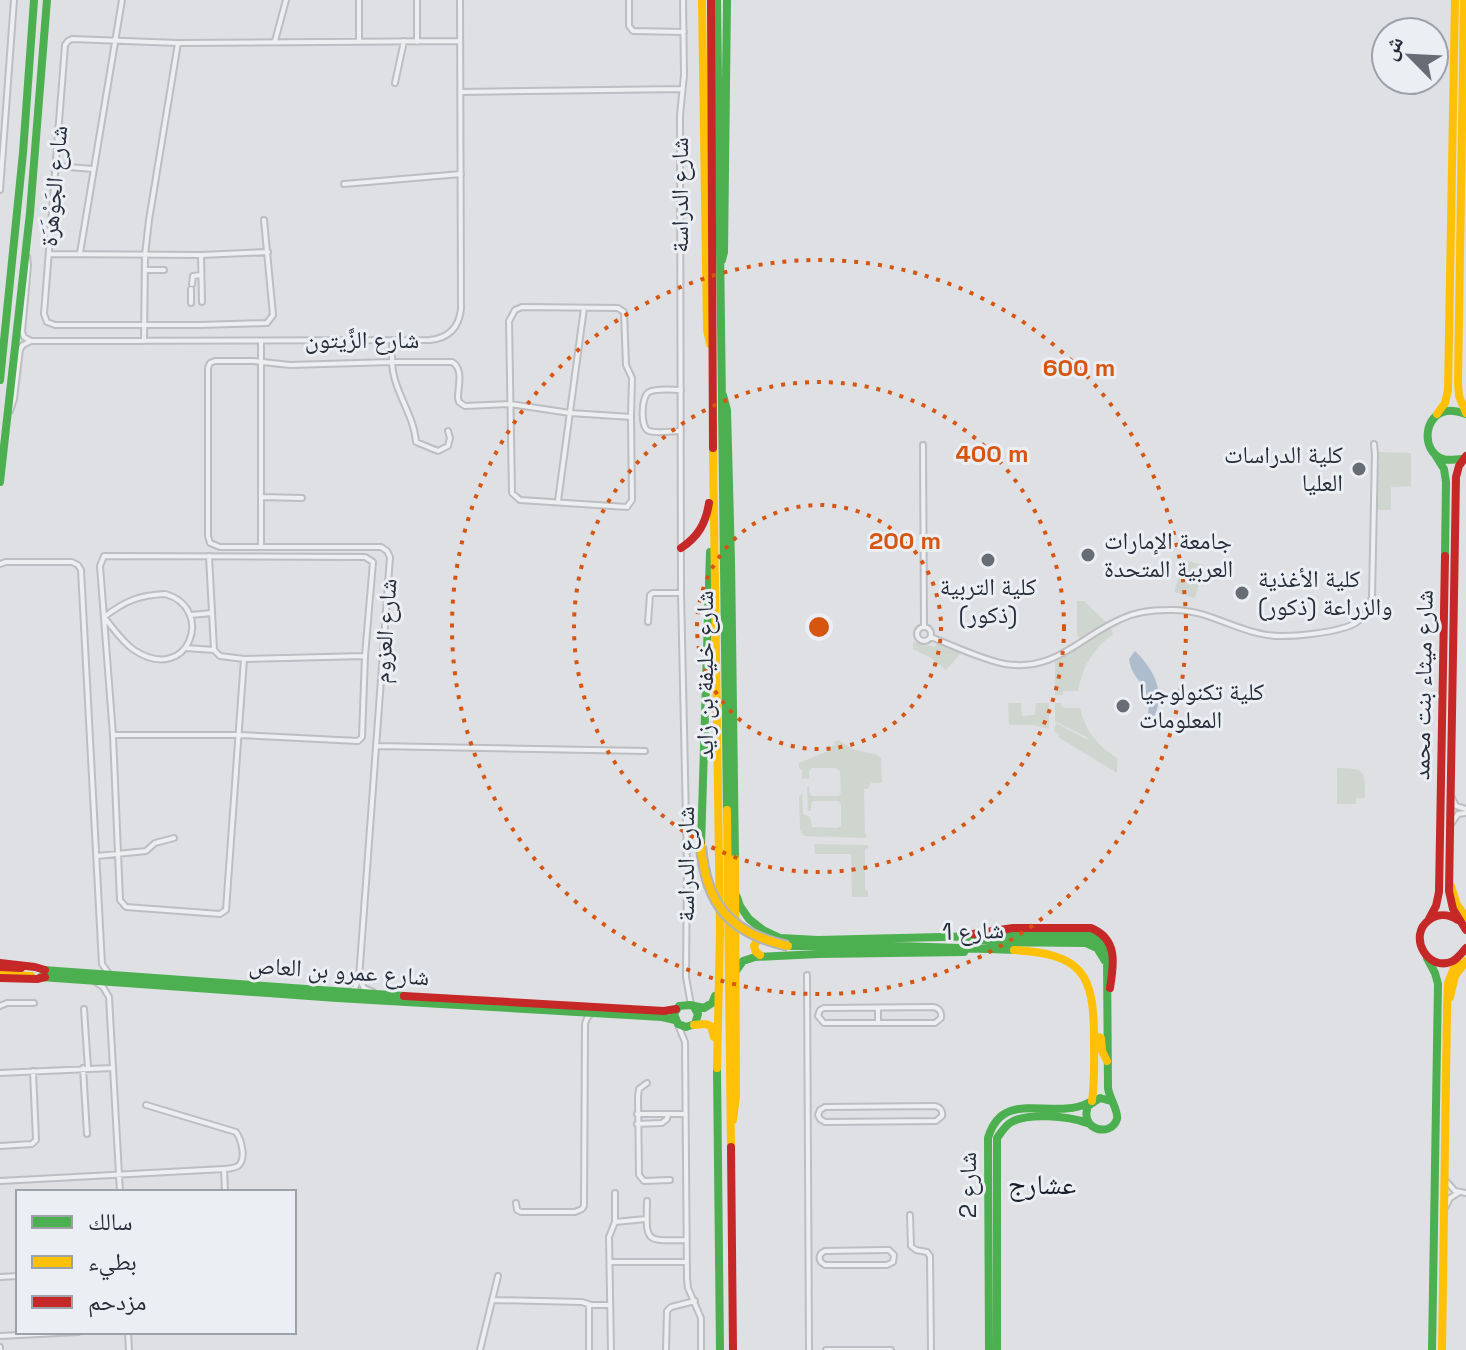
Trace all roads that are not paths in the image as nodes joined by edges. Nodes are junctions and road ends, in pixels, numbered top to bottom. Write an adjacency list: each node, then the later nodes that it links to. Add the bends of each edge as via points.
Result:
1 (14, 0): 28 (street)
2 (34, 0): 58 (main road)
3 (47, 0): 40 (main road)
4 (122, 0): 18 (street)
5 (286, 0): 19 (street)
6 (359, 0): 20 (street)
7 (417, 0): 23 (street)
8 (460, 0): 22 (street, شارع الزَّيتون)
9 (629, 0): 17 (street, via 631,30)
10 (683, 0): 17 (street, شارع الدراسة)
11 (702, 0): 55 (main road, via 707,330)
12 (711, 0): 55 (main road, شارع خليفة بن زايد)
13 (717, 0): 43 (main road, شارع خليفة بن زايد)
14 (727, 0): 43 (main road, via 724,252)
15 (1455, 0): 64 (main road, via 1448,390)
16 (1464, 0): 31 (main road)
17 (684, 32): 26 (street, شارع الدراسة)
18 (115, 40): 24 (street, شارع الجَوْهَرَة); 29 (street, شارع الجَوْهَرَة, via 66,42); 30 (street)
19 (275, 41): 20 (street, شارع الجَوْهَرَة); 24 (street, شارع الجَوْهَرَة)
20 (359, 41): 21 (street, شارع الجَوْهَرَة)
21 (404, 41): 23 (street, شارع الجَوْهَرَة); 25 (street)
22 (460, 41): 23 (street, شارع الجَوْهَرَة); 27 (street, شارع الزَّيتون)
23 (417, 42)
24 (178, 43): 41 (street)
25 (395, 83)
26 (682, 89): 27 (street); 59 (street, شارع الدراسة)
27 (461, 92): 32 (street, شارع الزَّيتون)
28 (3, 126): 34 (street)
29 (56, 166): 30 (street); 39 (street, شارع الجَوْهَرَة)
30 (93, 169): 38 (street)
31 (1464, 172): 35 (main road)
32 (461, 174): 33 (street); 54 (street, شارع الزَّيتون, via 458,322 437,339)
33 (344, 184)
34 (0, 190)
35 (1464, 193): 65 (main road, via 1458,390)
36 (264, 220): 37 (street)
37 (268, 252): 42 (street); 50 (street, شارع الجَوْهَرَة, via 273,315 269,322)
38 (80, 253): 39 (street); 41 (street)
39 (49, 254): 50 (street, شارع الجَوْهَرَة, via 44,317 49,324)
40 (25, 255): 51 (street, via 22,329); 63 (main road)
41 (145, 255): 42 (street); 44 (street)
42 (201, 255): 46 (street)
43 (719, 267): 60 (main road, شارع خليفة بن زايد)
44 (145, 270): 45 (street); 50 (street)
45 (164, 270)
46 (201, 275): 47 (street, via 193,276); 47 (street, via 202,299)
47 (191, 296): 48 (street)
48 (191, 303)
49 (584, 308): 61 (street, via 522,307 512,313); 62 (street); 66 (street, via 624,312)
50 (144, 325): 52 (street)
51 (31, 341): 52 (street, شارع الزَّيتون); 63 (street, via 20,349)
52 (144, 341): 53 (street, شارع الزَّيتون)
53 (261, 341): 54 (street, شارع الزَّيتون); 56 (street)
54 (392, 341): 57 (street)
55 (712, 348): 73 (main road, شارع خليفة بن زايد)
56 (260, 362): 57 (street); 75 (street); 79 (street, شارع العزوم, via 215,361 208,368 208,536 217,547)
57 (392, 362): 61 (street, via 454,363 461,404); 67 (street, via 392,376 416,442 438,451 448,446)
58 (0, 380)
59 (681, 390): 68 (street, شارع الدراسة); 68 (street, via 646,393 643,423 649,431)
60 (722, 395): 105 (main road, via 728,426); 165 (main road, شارع خليفة بن زايد)
61 (510, 404): 62 (street); 77 (street, via 512,493 520,500)
62 (570, 413): 66 (street); 77 (street)
63 (8, 414): 74 (main road)
64 (1437, 414): 65 (main road); 71 (main road, شارع ميثاء بنت محمد, via 1427,431)
65 (1466, 414)
66 (631, 417): 77 (street, via 630,505)
67 (448, 431)
68 (681, 431): 80 (street, شارع الدراسة)
69 (1374, 444): 90 (street, via 1372,597 1355,624 1281,636 1193,611 1144,612 1123,617 1058,657 1030,664 998,662)
70 (923, 445): 89 (street)
71 (1434, 453): 72 (main road, via 1449,461); 106 (main road, شارع ميثاء بنت محمد, via 1445,476 1445,551 1439,892)
72 (1466, 456): 99 (main road, شارع ميثاء بنت محمد, via 1456,477)
73 (714, 468): 78 (main road, شارع خليفة بن زايد); 80 (main road, via 707,516)
74 (0, 482)
75 (261, 497): 76 (street); 79 (street)
76 (302, 498)
77 (558, 501)
78 (714, 544): 111 (main road, bridge, via 709,562 701,846 702,868 716,903 739,928 788,946); 117 (main road, شارع خليفة بن زايد)
79 (261, 546): 97 (street, شارع العزوم, via 378,547 389,553)
80 (681, 548): 84 (street, شارع الدراسة)
81 (209, 556): 85 (street); 87 (street, via 104,556); 93 (street, via 365,557 373,562)
82 (0, 558): 83 (street)
83 (3, 563): 104 (street, via 72,562 81,570)
84 (681, 593): 88 (street, via 650,595); 126 (street, شارع الدراسة)
85 (212, 613): 86 (street); 92 (street)
86 (190, 615): 87 (street, via 176,597 165,594 134,598); 91 (street)
87 (104, 617): 91 (street, via 133,649 149,657 172,659); 95 (street)
88 (648, 622)
89 (924, 627): 90 (street); 90 (street, via 918,638 925,642)
90 (931, 637)
91 (186, 648): 92 (street)
92 (214, 650): 94 (street, via 220,656)
93 (365, 656): 94 (street); 96 (street, via 358,741)
94 (244, 659): 96 (street)
95 (113, 735): 96 (street); 103 (street)
96 (239, 735): 103 (street, via 226,910 220,914 126,907 120,900)
97 (376, 746): 98 (street); 124 (street, شارع العزوم)
98 (645, 751)
99 (1450, 796): 100 (street); 101 (main road, شارع ميثاء بنت محمد)
100 (1466, 811): 101 (street)
101 (1450, 826): 107 (main road, شارع ميثاء بنت محمد, via 1451,903)
102 (174, 838): 103 (street, via 146,851)
103 (118, 853): 104 (street)
104 (97, 856): 115 (street)
105 (735, 880): 110 (main road, via 746,915); 118 (main road)
106 (1429, 919): 107 (main road, via 1448,915); 114 (main road, شارع ميثاء بنت محمد, via 1418,941)
107 (1464, 924)
108 (964, 936): 109 (main road, شارع 1); 110 (main road, شارع 1); 127 (main road, via 1005,928 1099,930 1111,945); 131 (main road, via 1090,944 1104,960)
109 (983, 936): 127 (main road, شارع 1, via 1095,934 1109,951); 131 (main road, شارع 1, via 1093,939 1107,957)
110 (780, 938): 113 (main road, via 756,940 754,949)
111 (1017, 950): 113 (main road, شارع 1); 146 (main road, شارع 1, via 1053,954 1078,969 1093,1001)
112 (1464, 955): 114 (main road, via 1441,964); 170 (main road, via 1448,983)
113 (762, 957): 118 (main road, شارع 1, via 747,959)
114 (1427, 958): 209 (main road, via 1438,984)
115 (102, 964): 120 (street); 123 (street)
116 (0, 965): 119 (main road, via 29,966)
117 (719, 965): 134 (main road, via 713,1002 707,1008); 149 (main road, شارع خليفة بن زايد)
118 (735, 971): 165 (main road, via 736,1103)
119 (45, 973): 122 (main road, via 37,979); 123 (main road, شارع عمرو بن العاص)
120 (110, 975): 123 (main road, شارع عمرو بن العاص); 128 (main road, شارع عمرو بن العاص)
121 (807, 975): 141 (street)
122 (0, 976)
123 (94, 977): 125 (main road, شارع عمرو بن العاص); 130 (street)
124 (359, 978): 128 (street, via 353,990); 129 (street, via 364,988)
125 (118, 983): 130 (street); 138 (main road, شارع عمرو بن العاص)
126 (687, 991): 134 (street); 135 (street)
127 (1110, 991): 131 (main road, شارع 1)
128 (340, 992): 129 (main road, شارع عمرو بن العاص)
129 (377, 994): 135 (main road, شارع عمرو بن العاص, via 667,1011)
130 (109, 997): 151 (street)
131 (1108, 1002): 148 (main road, شارع 1)
132 (34, 1003): 133 (street)
133 (0, 1006)
134 (693, 1006): 135 (main road); 145 (main road, via 698,1016)
135 (678, 1007): 142 (main road)
136 (878, 1008): 140 (street, via 824,1008); 143 (street); 143 (street, via 936,1007 942,1015 935,1023)
137 (84, 1009): 150 (street)
138 (569, 1012): 139 (main road, شارع عمرو بن العاص); 144 (street)
139 (592, 1013): 142 (main road, شارع عمرو بن العاص); 144 (street)
140 (818, 1015): 141 (street); 143 (street, via 824,1023)
141 (808, 1016): 161 (street)
142 (676, 1022): 145 (main road); 147 (street)
143 (878, 1023)
144 (585, 1024): 179 (street, via 584,1206 575,1212 521,1212)
145 (692, 1026): 147 (street); 149 (main road, via 705,1023 713,1028)
146 (1094, 1040): 148 (main road, via 1101,1038); 156 (main road, شارع 1)
147 (685, 1042): 160 (street)
148 (1108, 1062): 155 (main road, شارع 1)
149 (717, 1064): 201 (main road, شارع خليفة بن زايد)
150 (85, 1068): 151 (street); 152 (street); 166 (street)
151 (112, 1068): 169 (street)
152 (33, 1071): 153 (street); 167 (street, via 36,1140)
153 (0, 1073)
154 (647, 1083): 158 (street, via 639,1089)
155 (1111, 1101): 156 (main road); 164 (main road, via 1117,1111 1113,1125 1100,1130)
156 (1091, 1102): 164 (main road, via 1085,1112); 207 (main road, شارع 2, via 1070,1109 1011,1110 999,1115 990,1128)
157 (146, 1105): 168 (street, via 237,1133 241,1162)
158 (637, 1114): 159 (street); 163 (street)
159 (668, 1114): 160 (street); 163 (street, via 662,1123)
160 (684, 1114): 184 (street)
161 (808, 1115): 162 (street); 185 (street)
162 (818, 1115): 162 (street, via 828,1122 936,1121 942,1114 937,1107 879,1106 825,1107)
163 (637, 1124): 171 (street, via 639,1177)
164 (1089, 1125): 208 (main road, شارع 2, via 1072,1118 1021,1119 997,1138)
165 (730, 1129): 202 (main road, شارع خليفة بن زايد)
166 (87, 1134)
167 (0, 1146)
168 (224, 1169): 169 (street); 174 (street)
169 (119, 1175): 172 (street); 173 (street)
170 (1445, 1178): 176 (street); 180 (main road)
171 (670, 1180)
172 (0, 1181)
173 (120, 1190)
174 (225, 1190)
175 (615, 1193): 183 (street)
176 (1458, 1193): 177 (street); 180 (street)
177 (1466, 1193)
178 (647, 1201): 182 (street)
179 (516, 1203)
180 (1444, 1211): 210 (main road)
181 (910, 1215): 206 (street, via 911,1246 930,1256)
182 (646, 1219): 183 (street); 184 (street, via 652,1240)
183 (615, 1222): 187 (street, via 609,1237)
184 (686, 1240): 188 (street)
185 (808, 1258): 186 (street); 203 (street)
186 (819, 1258): 186 (street, via 825,1265 885,1265 894,1257 885,1250 825,1251)
187 (610, 1262): 188 (street); 193 (street)
188 (686, 1262): 191 (street)
189 (498, 1276): 190 (street)
190 (492, 1300): 192 (street); 196 (street)
191 (695, 1301): 199 (street, via 667,1311); 200 (street)
192 (589, 1305): 193 (street); 197 (street)
193 (610, 1305): 198 (street)
194 (39, 1334): 195 (street)
195 (0, 1336)
196 (480, 1350)
197 (589, 1350)
198 (611, 1350)
199 (666, 1350)
200 (701, 1350)
201 (720, 1350)
202 (733, 1350)
203 (809, 1350)
204 (826, 1350): 205 (street)
205 (891, 1350)
206 (931, 1350)
207 (989, 1350)
208 (997, 1350)
209 (1432, 1350)
210 (1442, 1350)

